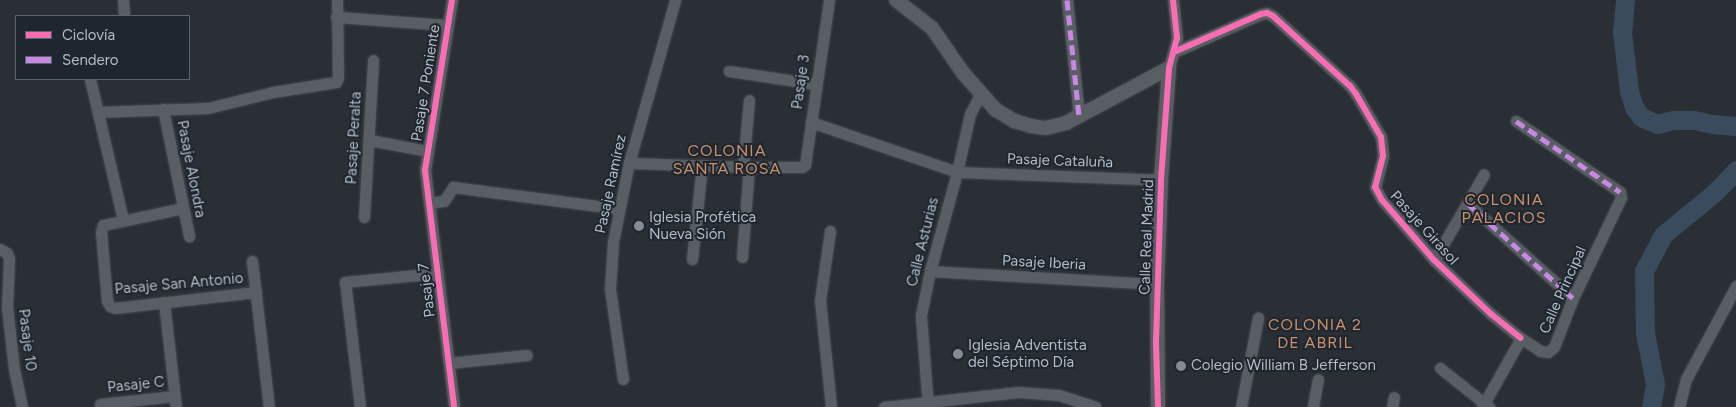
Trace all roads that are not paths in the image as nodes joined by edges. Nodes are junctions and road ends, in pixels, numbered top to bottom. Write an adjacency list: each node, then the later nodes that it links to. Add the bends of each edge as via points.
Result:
1 (123, 0): 9 (street)
2 (337, 0): 10 (street)
3 (452, 0): 11 (street, Pasaje 7 Poniente)
4 (675, 0): 27 (street, Pasaje Ramírez)
5 (829, 0): 17 (street, Pasaje 3)
6 (896, 0): 18 (street, via 932,28)
7 (1066, 0): 22 (street)
8 (1173, 0): 12 (street, via 1178,38)
9 (124, 15)
10 (336, 17): 11 (street); 20 (street, via 336,82 273,92 208,108)
11 (448, 25): 26 (street, Pasaje 7 Poniente)
12 (1174, 52): 14 (street); 45 (street, Pasaje Girasol, via 1261,14 1273,16 1356,94 1382,137 1383,156 1377,194)
13 (373, 60): 25 (street, Pasaje Peralta)
14 (1169, 68): 22 (street); 33 (street, Calle Real Madrid)
15 (729, 71): 17 (street)
16 (90, 80): 21 (street)
17 (815, 84): 24 (street, Pasaje 3)
18 (980, 94): 22 (street, via 996,110 1014,121 1031,126 1046,128); 31 (street, Calle Asturias, via 970,114)
19 (749, 100): 29 (street)
20 (163, 109): 21 (street); 36 (street, Pasaje Alondra)
21 (98, 112): 39 (street)
22 (1079, 116)
23 (1516, 121): 52 (street, Calle Principal, via 1620,192 1619,204)
24 (811, 122): 29 (street, Pasaje 3, via 806,160 802,167); 31 (street, Pasaje Cataluña)
25 (369, 140): 26 (street); 38 (street, Pasaje Peralta)
26 (427, 151): 30 (street, Pasaje 7 Poniente)
27 (629, 163): 28 (street); 37 (street, Pasaje Ramírez)
28 (702, 166): 29 (street); 44 (street)
29 (746, 167): 43 (street)
30 (425, 170): 34 (street, Pasaje 7)
31 (957, 172): 33 (street, Pasaje Cataluña); 47 (street, Calle Asturias)
32 (1484, 174): 35 (street)
33 (1161, 180): 49 (street, Calle Real Madrid)
34 (429, 203): 37 (street, via 444,201 453,188); 48 (street, Pasaje 7)
35 (1467, 204): 45 (street); 52 (street)
36 (183, 208): 39 (street); 41 (street, Pasaje Alondra)
37 (619, 209): 59 (street, Pasaje Ramírez, via 610,290)
38 (364, 217)
39 (123, 220): 53 (street, Pasaje San Antonio, via 103,224 101,232 107,301 116,308)
40 (830, 231): 70 (street, via 820,300)
41 (189, 236)
42 (1, 249): 66 (street, Pasaje 10, via 9,259 7,307)
43 (742, 257)
44 (692, 259)
45 (1434, 260): 55 (street, Pasaje Girasol)
46 (252, 261): 51 (street)
47 (930, 271): 49 (street, Pasaje Iberia); 64 (street, Calle Asturias, via 921,315)
48 (438, 273): 57 (street, Pasaje 7); 68 (street, via 345,282)
49 (1157, 284): 74 (street, Calle Real Madrid)
50 (1736, 286): 77 (street, via 1686,379)
51 (256, 292): 53 (street, Pasaje San Antonio); 67 (street)
52 (1573, 298): 55 (street, Calle Principal, via 1554,347 1548,352 1540,351)
53 (164, 302): 62 (street)
54 (1258, 318): 75 (street)
55 (1521, 338): 65 (street, Calle Principal)
56 (526, 355): 57 (street)
57 (449, 363): 69 (street, Pasaje 7)
58 (1440, 368): 65 (street)
59 (623, 379)
60 (1318, 379): 76 (street)
61 (1059, 395): 64 (street, via 1018,392); 72 (street); 73 (street)
62 (175, 402): 63 (street, Pasaje C)
63 (100, 404)
64 (928, 404): 71 (street)
65 (1485, 406)
66 (22, 407)
67 (270, 407)
68 (360, 407)
69 (454, 407)
70 (831, 407)
71 (884, 407)
72 (1059, 407)
73 (1095, 407)
74 (1158, 407)
75 (1242, 407)
76 (1313, 407)
77 (1679, 407)

